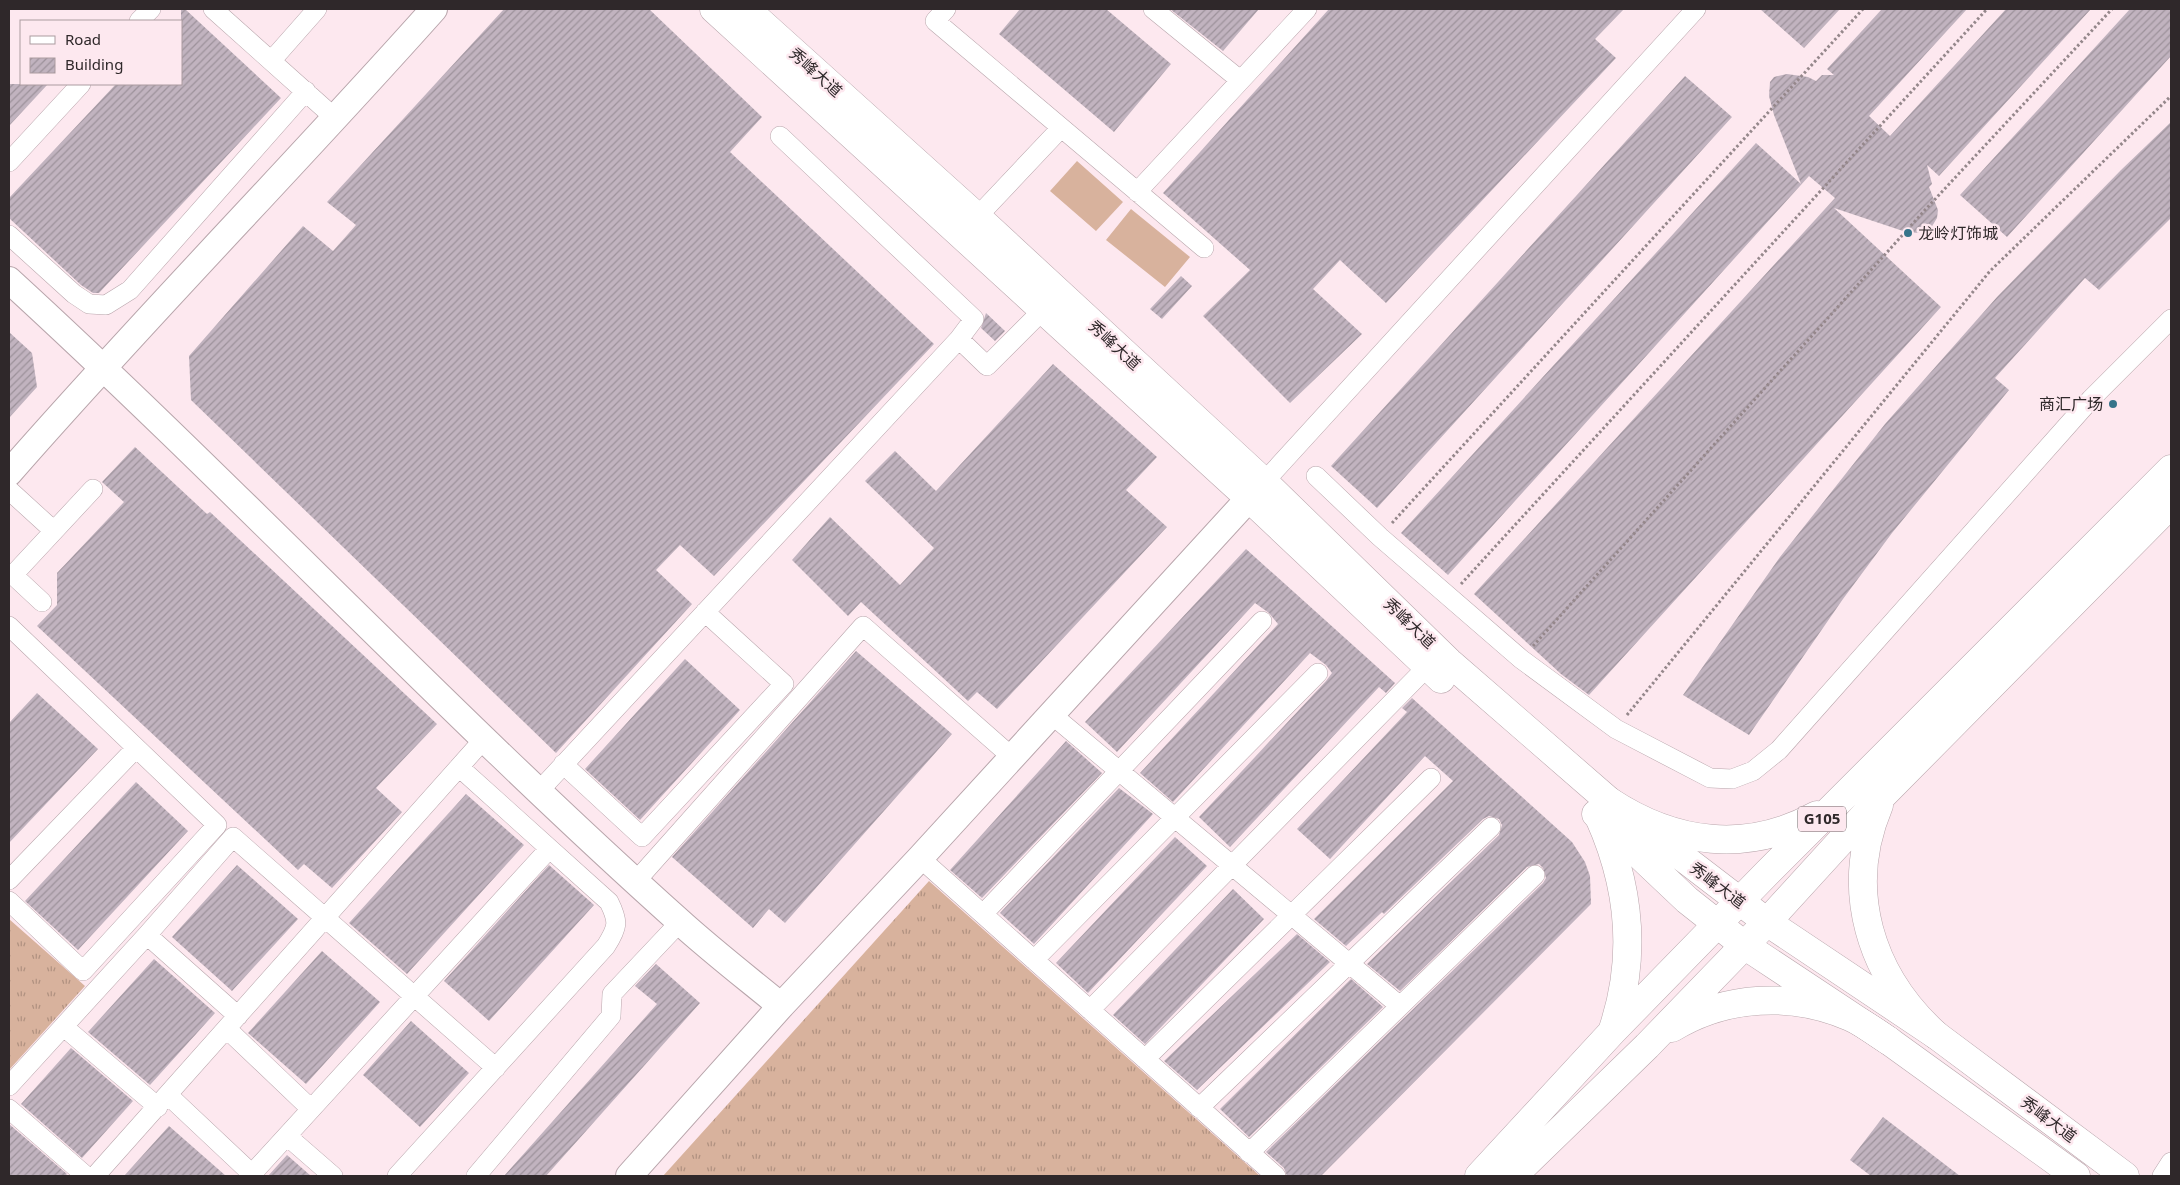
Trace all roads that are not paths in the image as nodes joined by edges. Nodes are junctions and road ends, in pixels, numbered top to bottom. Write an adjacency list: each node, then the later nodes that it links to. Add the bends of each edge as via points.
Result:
1 (151, 9): 11 (street)
2 (213, 9): 12 (street)
3 (317, 9): 12 (street)
4 (434, 9): 16 (street)
5 (714, 9): 25 (main road, 秀峰大道)
6 (746, 9): 21 (main road, 秀峰大道)
7 (946, 9): 17 (street, via 935,21)
8 (1153, 9): 13 (street)
9 (1696, 9): 34 (street)
10 (1304, 10): 13 (street)
11 (141, 20)
12 (272, 60): 15 (street)
13 (1240, 80): 20 (street)
14 (81, 85): 19 (street)
15 (306, 91): 16 (street); 22 (street, via 130,290 106,305 89,304 74,294)
16 (336, 119): 28 (street)
17 (1061, 128): 20 (street); 21 (street)
18 (780, 136): 27 (street, via 974,319)
19 (9, 162)
20 (1137, 192): 23 (street)
21 (977, 217): 34 (main road, 秀峰大道)
22 (9, 235)
23 (1204, 248)
24 (9, 280): 28 (street)
25 (1043, 310): 27 (street, via 987,366); 34 (main road, 秀峰大道)
26 (2171, 319): 31 (street, via 2091,399 1779,750 1752,771 1732,778 1710,778 1616,729 1521,660 1380,537)
27 (959, 339): 38 (street)
28 (102, 366): 30 (street); 44 (street)
29 (2171, 469): 51 (main road, G105)
30 (9, 473)
31 (1316, 476)
32 (92, 489): 36 (street)
33 (9, 490): 36 (street)
34 (1256, 490): 41 (main road, 秀峰大道); 43 (street); 53 (main road, 秀峰大道, via 1449,662)
35 (2171, 504): 51 (main road, G105)
36 (54, 531): 37 (street, via 13,575)
37 (42, 602)
38 (705, 612): 47 (street); 47 (street, via 784,684 642,837)
39 (1262, 621): 49 (street)
40 (9, 626): 45 (street)
41 (1427, 667): 53 (main road, 秀峰大道); 58 (street)
42 (1318, 673): 54 (street)
43 (1051, 714): 46 (street); 49 (street)
44 (484, 739): 48 (street); 52 (street)
45 (136, 748): 60 (street); 62 (street, via 216,824 83,971)
46 (1012, 757): 57 (street); 61 (street, via 863,626)
47 (564, 764): 52 (street)
48 (460, 767): 56 (street); 66 (street)
49 (1119, 771): 54 (street); 64 (street)
50 (1430, 778): 65 (street)
51 (1872, 788): 53 (main road, via 1844,797 1804,822 1782,831 1736,839 1691,837); 63 (main road, G105); 68 (main road, G105); 81 (main road, via 1872,822 1864,858 1867,923 1892,984)
52 (539, 791): 61 (street)
53 (1604, 809): 63 (main road, 秀峰大道); 69 (main road, 秀峰大道, via 1687,900); 80 (main road, via 1628,917 1628,964)
54 (1175, 818): 58 (street); 72 (street)
55 (1491, 827): 73 (street)
56 (549, 849): 74 (street); 85 (street, via 608,902 616,916 616,930 606,946)
57 (920, 858): 64 (street); 75 (street)
58 (1232, 866): 65 (street); 77 (street)
59 (1535, 874): 76 (street)
60 (9, 880)
61 (636, 881): 67 (street)
62 (9, 901)
63 (1739, 901): 68 (main road, 秀峰大道); 69 (main road, G105)
64 (983, 914): 72 (street)
65 (1292, 915): 73 (street); 84 (street)
66 (326, 918): 70 (street, via 233,837); 74 (street); 78 (street)
67 (680, 922): 75 (street); 99 (street, via 612,994 611,1016)
68 (1767, 922): 71 (main road, G105); 81 (main road, 秀峰大道)
69 (1718, 924): 71 (main road, 秀峰大道); 80 (main road, G105)
70 (147, 936): 78 (street); 79 (street)
71 (1744, 945): 82 (main road, 秀峰大道); 83 (main road, G105)
72 (1034, 960): 77 (street)
73 (1350, 964): 76 (street); 88 (street)
74 (414, 996): 85 (street); 90 (street)
75 (781, 1006): 100 (street)
76 (1400, 1006): 92 (street)
77 (1090, 1010): 84 (street)
78 (233, 1022): 87 (street); 90 (street)
79 (64, 1027): 86 (street); 87 (street)
80 (1612, 1032): 102 (main road, G105)
81 (1936, 1034): 105 (main road, 秀峰大道)
82 (1890, 1041): 83 (main road, via 1852,1018 1831,1010 1810,1004 1766,1000 1702,1013 1682,1022); 104 (main road, 秀峰大道)
83 (1647, 1046): 103 (main road, G105)
84 (1145, 1059): 88 (street)
85 (496, 1068): 98 (street)
86 (9, 1086)
87 (163, 1101): 94 (street); 96 (street)
88 (1199, 1108): 92 (street)
89 (9, 1109): 95 (street)
90 (311, 1109): 91 (street)
91 (286, 1136): 94 (street); 97 (street)
92 (1249, 1153): 101 (street)
93 (2171, 1162): 106 (street)
94 (251, 1175)
95 (86, 1176)
96 (96, 1176)
97 (333, 1176)
98 (397, 1176)
99 (476, 1176)
100 (629, 1176)
101 (1276, 1176)
102 (1479, 1176)
103 (1513, 1176)
104 (2076, 1176)
105 (2125, 1176)
106 (2162, 1176)

